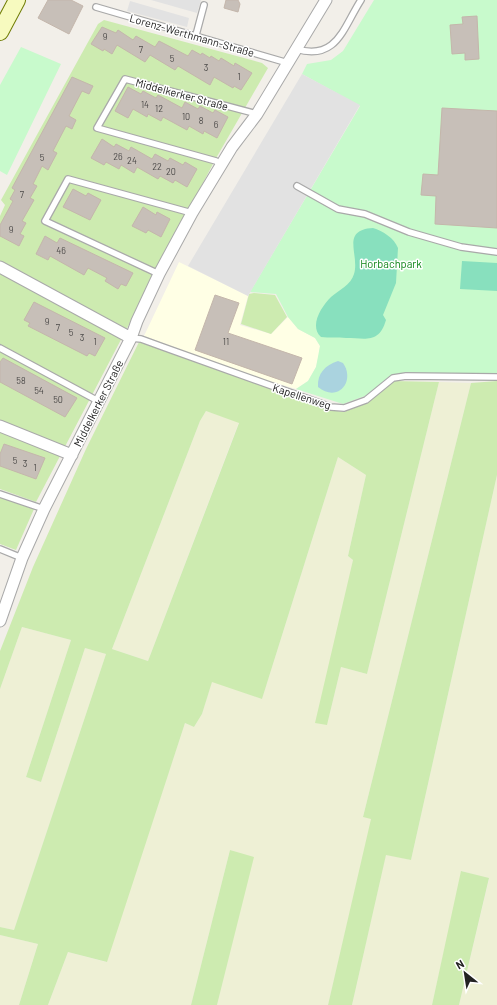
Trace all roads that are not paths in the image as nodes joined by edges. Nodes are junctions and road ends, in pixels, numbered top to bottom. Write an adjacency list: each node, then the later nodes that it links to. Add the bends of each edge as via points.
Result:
1 (17, 0): 6 (main road)
2 (326, 0): 8 (street, Middelkerker Straße)
3 (361, 0): 8 (lane, via 335,43 328,49 315,52)
4 (204, 6): 7 (lane)
5 (96, 7): 7 (lane, Lorenz-Werthmann-Straße)
6 (0, 32)
7 (196, 35): 9 (lane, Lorenz-Werthmann-Straße)
8 (296, 49): 9 (street, Middelkerker Straße)
9 (288, 63): 10 (street, Middelkerker Straße)
10 (257, 114): 11 (street, Middelkerker Straße); 11 (lane, Middelkerker Straße, via 125,79 97,128)
11 (221, 164): 13 (street, Middelkerker Straße)
12 (297, 186): 14 (lane, via 338,209 365,214 409,232 461,247)
13 (192, 213): 16 (street, Middelkerker Straße); 16 (lane, via 68,179 45,221)
14 (497, 252)
15 (0, 267): 17 (street)
16 (159, 274): 17 (street, Middelkerker Straße)
17 (131, 338): 19 (lane, Kapellenweg, via 155,344 331,407 344,408 366,400 393,378); 20 (street, Middelkerker Straße)
18 (0, 348): 20 (lane)
19 (497, 378)
20 (100, 402): 22 (street, Middelkerker Straße)
21 (0, 426): 22 (street)
22 (72, 455): 24 (street, Middelkerker Straße)
23 (0, 494): 24 (lane)
24 (44, 509): 26 (street, Middelkerker Straße)
25 (0, 549): 26 (lane)
26 (22, 558): 27 (street, Middelkerker Straße)
27 (0, 621)

